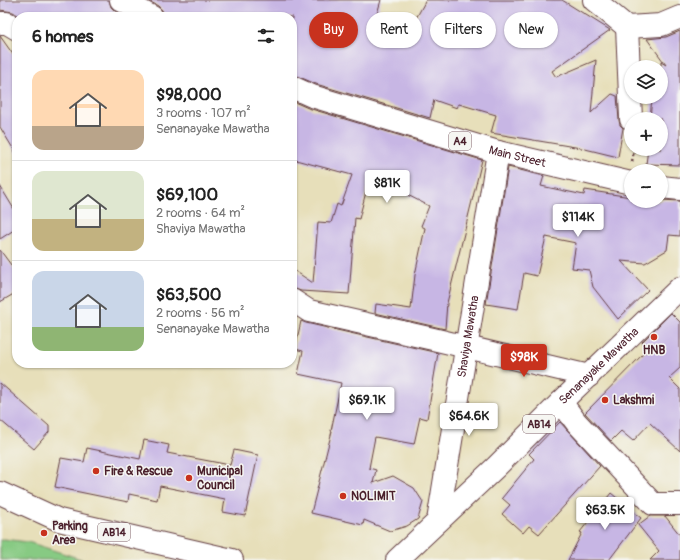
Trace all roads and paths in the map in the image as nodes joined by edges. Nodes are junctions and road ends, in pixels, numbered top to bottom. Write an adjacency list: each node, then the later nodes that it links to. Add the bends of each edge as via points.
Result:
1 (121, 0): 3 (main road)
2 (594, 0): 7 (main road)
3 (143, 12)
4 (680, 17): 7 (main road, via 661,25)
5 (0, 23): 6 (main road)
6 (12, 27)
7 (627, 27): 9 (main road)
8 (297, 89): 10 (main road, Main Street / A4)
9 (631, 112)
10 (498, 152): 11 (main road, Main Street / A4); 16 (main road, Shaviya Mawatha)
11 (624, 181)
12 (668, 188): 13 (main road)
13 (680, 189)
14 (680, 288): 17 (main road, Senanayake Mawatha / AB14)
15 (297, 303): 16 (main road, via 309,311)
16 (466, 347): 17 (main road); 21 (main road, Shaviya Mawatha)
17 (589, 376): 18 (main road, Senanayake Mawatha / AB14)
18 (561, 402): 20 (main road, via 576,422 653,504); 21 (main road, Senanayake Mawatha / AB14)
19 (0, 493): 22 (main road, AB14, via 59,520)
20 (680, 504)
21 (438, 521): 23 (main road, Senanayake Mawatha / AB14)
22 (232, 560)
23 (397, 560)

